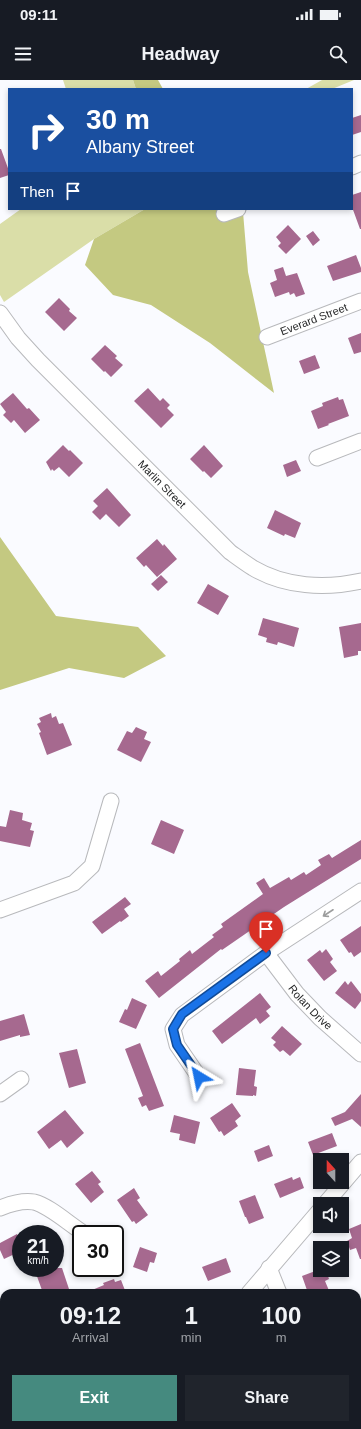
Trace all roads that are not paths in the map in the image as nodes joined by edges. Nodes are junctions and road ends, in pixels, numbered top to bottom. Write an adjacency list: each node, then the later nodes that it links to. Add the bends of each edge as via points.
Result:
1 (235, 210): 2 (street)
2 (224, 214)
3 (361, 301): 5 (street, Everard Street)
4 (0, 313): 8 (street, Marlin Street, via 38,360 230,552 254,568 285,580 325,586)
5 (267, 337)
6 (361, 441): 7 (street)
7 (316, 458)
8 (361, 581)
9 (111, 801): 11 (street, via 92,866 74,883)
10 (361, 891): 12 (street, one-way to 12)
11 (0, 910)
12 (266, 953): 13 (street, Rolan Drive, via 297,994); 14 (street, via 182,1014 173,1029 177,1045)
13 (361, 1054)
14 (199, 1077)
15 (21, 1079): 16 (street)
16 (0, 1094)
17 (361, 1162): 18 (street)
18 (331, 1197)
19 (0, 1208): 21 (street, via 15,1203 33,1202 51,1210)
20 (313, 1218): 22 (street)
21 (72, 1226)
22 (269, 1268): 23 (street); 24 (street)
23 (252, 1289)
24 (277, 1289)

